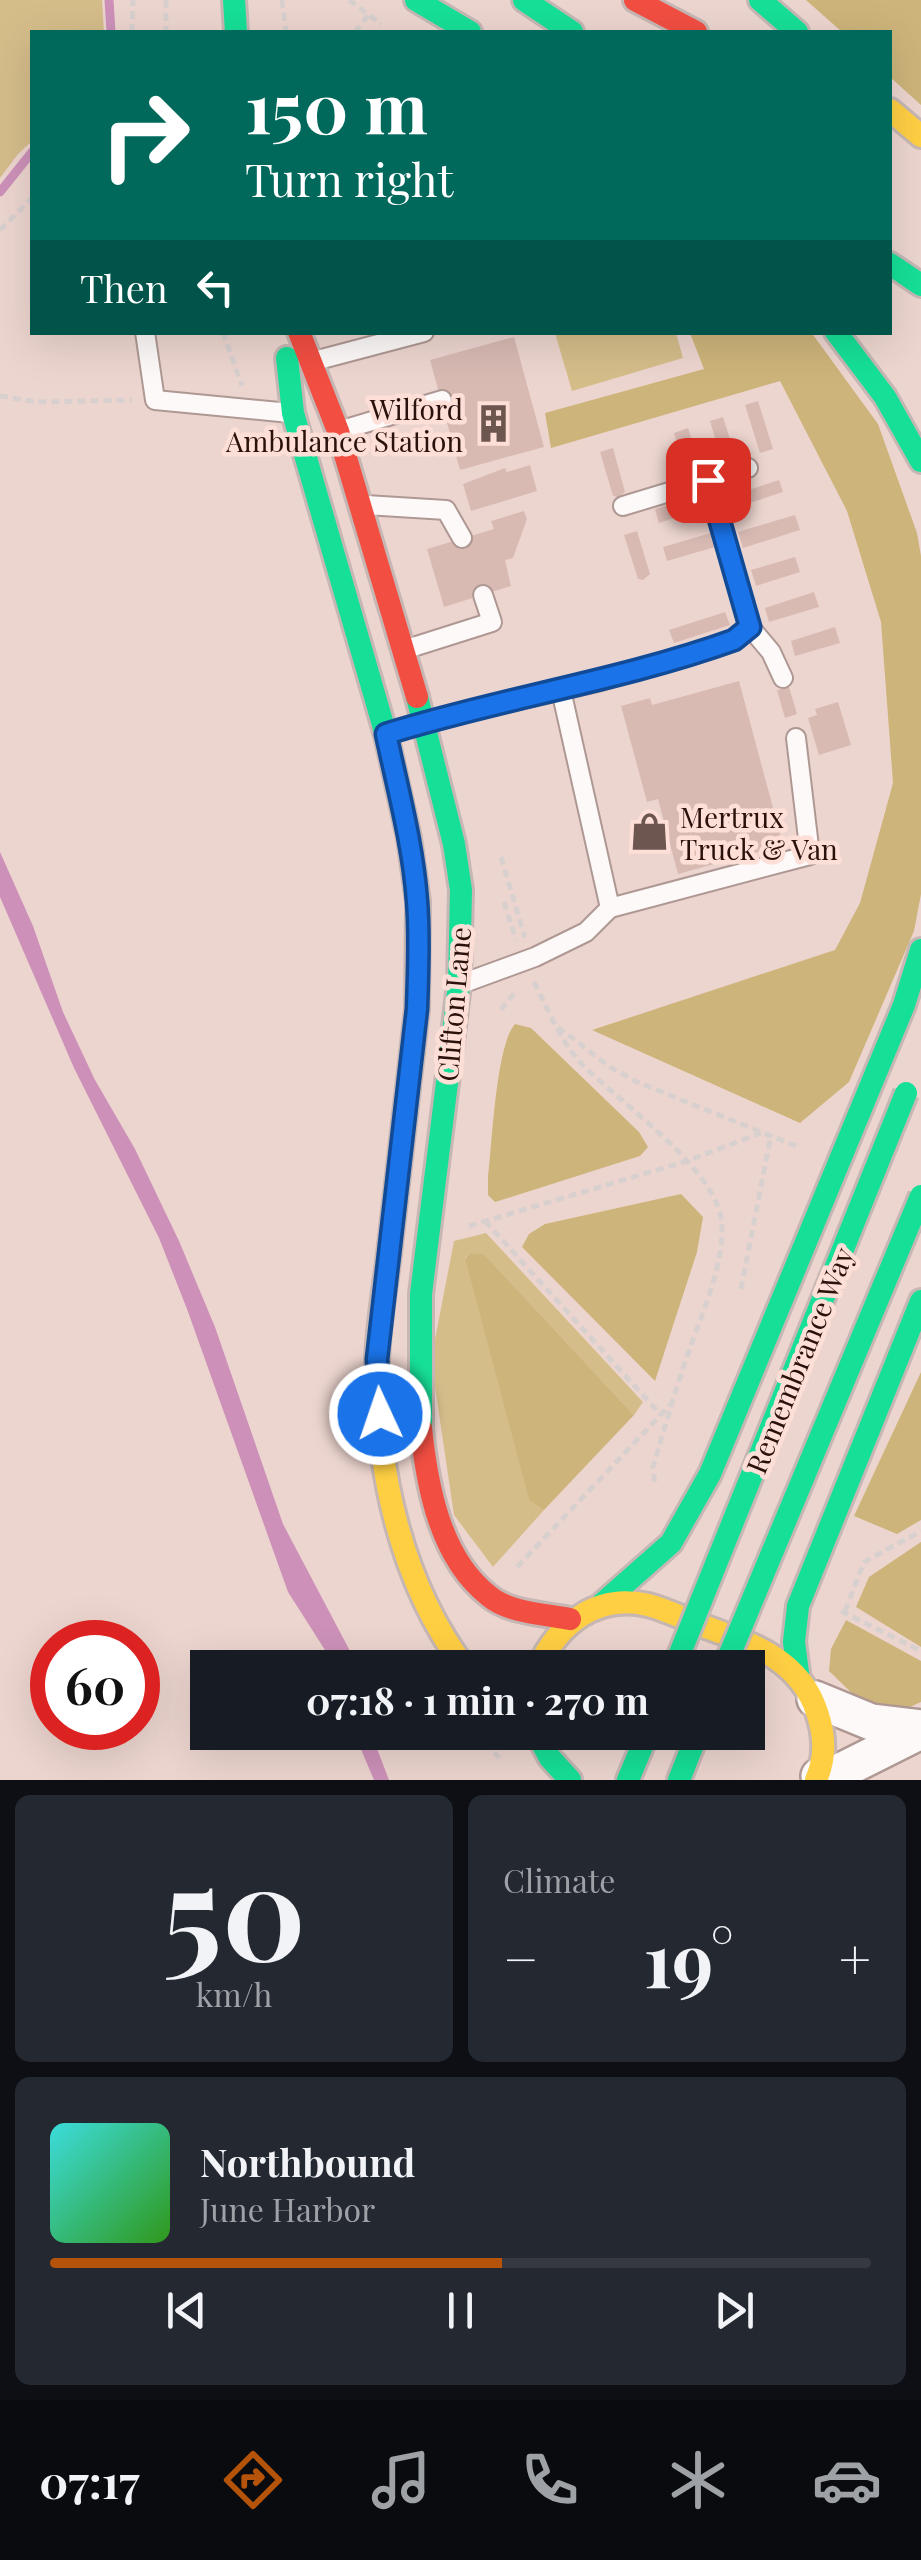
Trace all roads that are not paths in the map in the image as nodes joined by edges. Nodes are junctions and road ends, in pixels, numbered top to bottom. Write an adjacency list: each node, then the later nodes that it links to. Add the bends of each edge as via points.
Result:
1 (234, 0): 6 (main road)
2 (416, 0): 7 (main road)
3 (524, 0): 8 (main road)
4 (760, 0): 11 (main road)
5 (642, 4): 9 (main road); 10 (main road)
6 (236, 30)
7 (467, 30)
8 (569, 30)
9 (675, 30)
10 (692, 30)
11 (795, 30)
12 (892, 112): 13 (main road)
13 (921, 136)
14 (892, 266): 15 (main road)
15 (921, 285)
16 (144, 335): 24 (lane, via 154,400)
17 (285, 335): 24 (main road, Clifton Lane)
18 (300, 335): 21 (main road, Clifton Lane)
19 (413, 335): 21 (lane)
20 (838, 335): 26 (main road)
21 (311, 362): 23 (main road, Clifton Lane)
22 (442, 400): 25 (lane)
23 (329, 404): 24 (lane); 25 (main road, Clifton Lane)
24 (293, 413): 37 (main road, Clifton Lane)
25 (338, 431): 29 (main road, Clifton Lane)
26 (921, 462)
27 (748, 468): 28 (lane)
28 (708, 480): 30 (lane); 33 (lane)
29 (361, 505): 31 (lane, via 446,510); 34 (main road, Clifton Lane)
30 (623, 506)
31 (462, 538)
32 (482, 596): 34 (lane, via 492,622)
33 (750, 627): 35 (lane); 36 (lane, via 696,654)
34 (404, 650): 37 (main road, Clifton Lane)
35 (783, 678)
36 (561, 690): 37 (lane); 39 (lane)
37 (405, 728): 41 (main road, Clifton Lane, via 409,838); 41 (main road, Clifton Lane, via 454,844 460,890)
38 (796, 738): 39 (lane, via 810,855)
39 (610, 908): 41 (lane, via 586,932)
40 (921, 950): 45 (main road, via 710,1474 671,1543)
41 (438, 992): 46 (main road, Clifton Lane, via 421,1294 419,1410 426,1476 443,1532 490,1598); 47 (main road, Clifton Lane, via 377,1359 381,1442 402,1544 416,1588)
42 (916, 1065): 49 (main road, Remembrance Way, bridge)
43 (921, 1196): 50 (main road, Remembrance Way, bridge)
44 (921, 1301): 51 (main road, via 798,1606 794,1642)
45 (603, 1604): 46 (main road); 51 (main road, via 643,1604 764,1648)
46 (570, 1619): 48 (main road)
47 (452, 1650)
48 (545, 1650)
49 (681, 1650)
50 (732, 1650)
51 (806, 1686): 52 (street, via 870,1722); 56 (main road, via 826,1747)
52 (921, 1730): 56 (street)
53 (545, 1750): 57 (main road)
54 (640, 1750): 58 (main road)
55 (690, 1750): 59 (main road)
56 (818, 1778)
57 (570, 1780)
58 (628, 1780)
59 (678, 1780)

